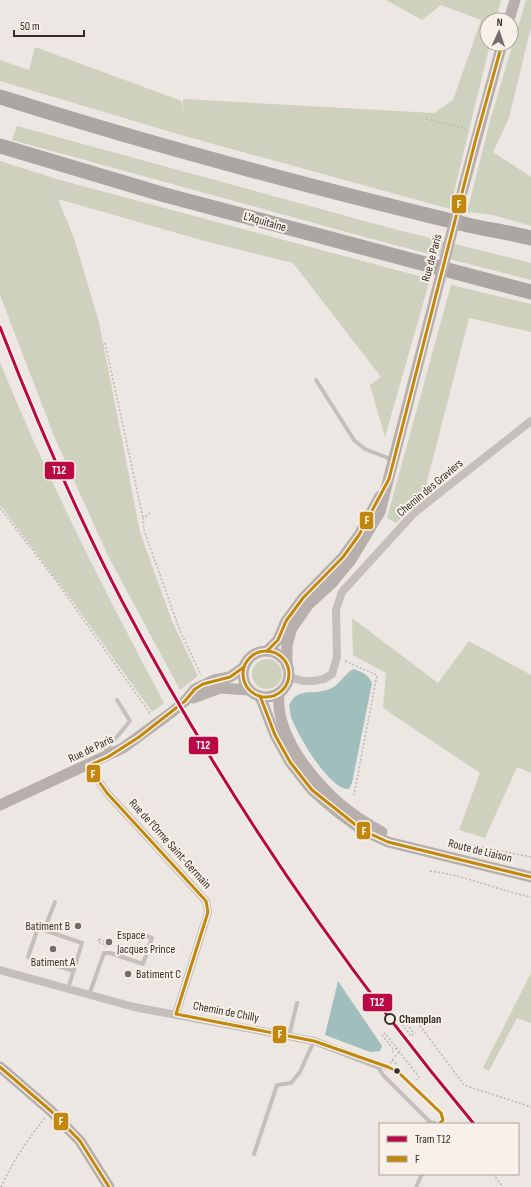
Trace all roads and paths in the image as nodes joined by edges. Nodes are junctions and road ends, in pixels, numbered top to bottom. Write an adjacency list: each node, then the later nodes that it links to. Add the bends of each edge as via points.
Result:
1 (515, 0): 2 (street)
2 (511, 12)
3 (500, 52): 6 (street, Rue de Paris)
4 (0, 97): 8 (highway, via 234,165)
5 (426, 119): 6 (path, via 464,128)
6 (475, 142): 15 (street, Rue de Paris, bridge)
7 (0, 146): 11 (highway, L'Aquitaine, via 165,195)
8 (473, 226): 9 (highway); 10 (highway, via 498,238)
9 (531, 238)
10 (531, 246)
11 (531, 292)
12 (105, 343): 19 (path)
13 (316, 380): 15 (lane, via 354,440 365,449)
14 (531, 421): 21 (street, Chemin des Graviers, via 414,513 342,592 336,610)
15 (394, 461): 16 (street, Rue de Paris)
16 (389, 479): 20 (street, Rue de Paris, via 359,535 343,557 303,598 286,621 278,640); 23 (street, Rue de Paris, via 380,512 365,540 332,583 308,605 292,628 287,646)
17 (0, 508): 30 (path, via 54,578 151,715)
18 (150, 513): 19 (path)
19 (143, 518): 24 (path, via 154,562 180,631)
20 (267, 651): 22 (street, via 254,655); 23 (street, via 280,656)
21 (337, 657): 23 (street, Chemin des Graviers, via 332,674 324,679 303,681); 33 (path, via 377,675)
22 (244, 667): 25 (street, via 243,675); 29 (street, Rue de Paris, via 230,677 203,684)
23 (288, 672): 26 (street, via 286,686)
24 (201, 677)
25 (249, 690): 27 (street); 29 (street, Rue de Paris, via 220,688)
26 (279, 693): 27 (street, via 270,697); 36 (street, Route de Liaison, via 279,710 286,732 299,757 318,782 339,803 365,822)
27 (260, 696): 36 (street, Route de Liaison, via 290,762 312,790 362,830 388,842)
28 (117, 700): 31 (lane, via 130,721 106,750)
29 (185, 701): 31 (street, Rue de Paris, via 139,737)
30 (146, 719)
31 (108, 757): 32 (street, Rue de Paris)
32 (88, 766): 34 (street, Rue de Paris); 51 (street, Rue de l'Orme Saint-Germain, via 107,793 206,901 206,920)
33 (354, 795)
34 (0, 805)
35 (466, 844): 37 (path)
36 (422, 851): 39 (street, Route de Liaison)
37 (531, 857)
38 (430, 871): 40 (path, via 448,873)
39 (531, 877)
40 (531, 897)
41 (55, 902): 42 (lane)
42 (44, 930): 47 (lane, via 82,943); 47 (lane, via 38,928 28,957)
43 (138, 933): 49 (lane, via 152,938 143,964 104,953)
44 (104, 941): 45 (path, via 99,939 98,942)
45 (102, 944)
46 (0, 970): 48 (street, Chemin de Chilly)
47 (74, 971): 48 (lane)
48 (68, 989): 49 (street, Chemin de Chilly)
49 (89, 995): 51 (street, Chemin de Chilly, via 134,1007)
50 (297, 1003): 54 (lane)
51 (176, 1014): 54 (street, Chemin de Chilly)
52 (415, 1019): 64 (path, via 464,1084)
53 (415, 1032): 53 (path, via 403,1019 400,1021 412,1036)
54 (289, 1036): 55 (street, Chemin de Chilly)
55 (314, 1041): 60 (street, Chemin de Chilly); 68 (lane, via 300,1072 291,1083 277,1085)
56 (397, 1048): 57 (path, via 385,1033 382,1035); 58 (path); 59 (path)
57 (393, 1049)
58 (392, 1052)
59 (400, 1052): 61 (path); 63 (path, via 419,1077)
60 (376, 1064): 66 (lane, Chemin de Chilly, via 383,1075); 67 (lane, Chemin de Chilly, via 388,1067 403,1077 441,1113 443,1120)
61 (389, 1065)
62 (0, 1067): 65 (street)
63 (417, 1079)
64 (531, 1107)
65 (51, 1111): 71 (path, via 26,1141); 72 (street, via 80,1141)
66 (430, 1123)
67 (439, 1123)
68 (254, 1154)
69 (422, 1175): 73 (lane)
70 (494, 1175): 74 (path)
71 (1, 1187)
72 (109, 1187)
73 (416, 1187)
74 (503, 1187)

